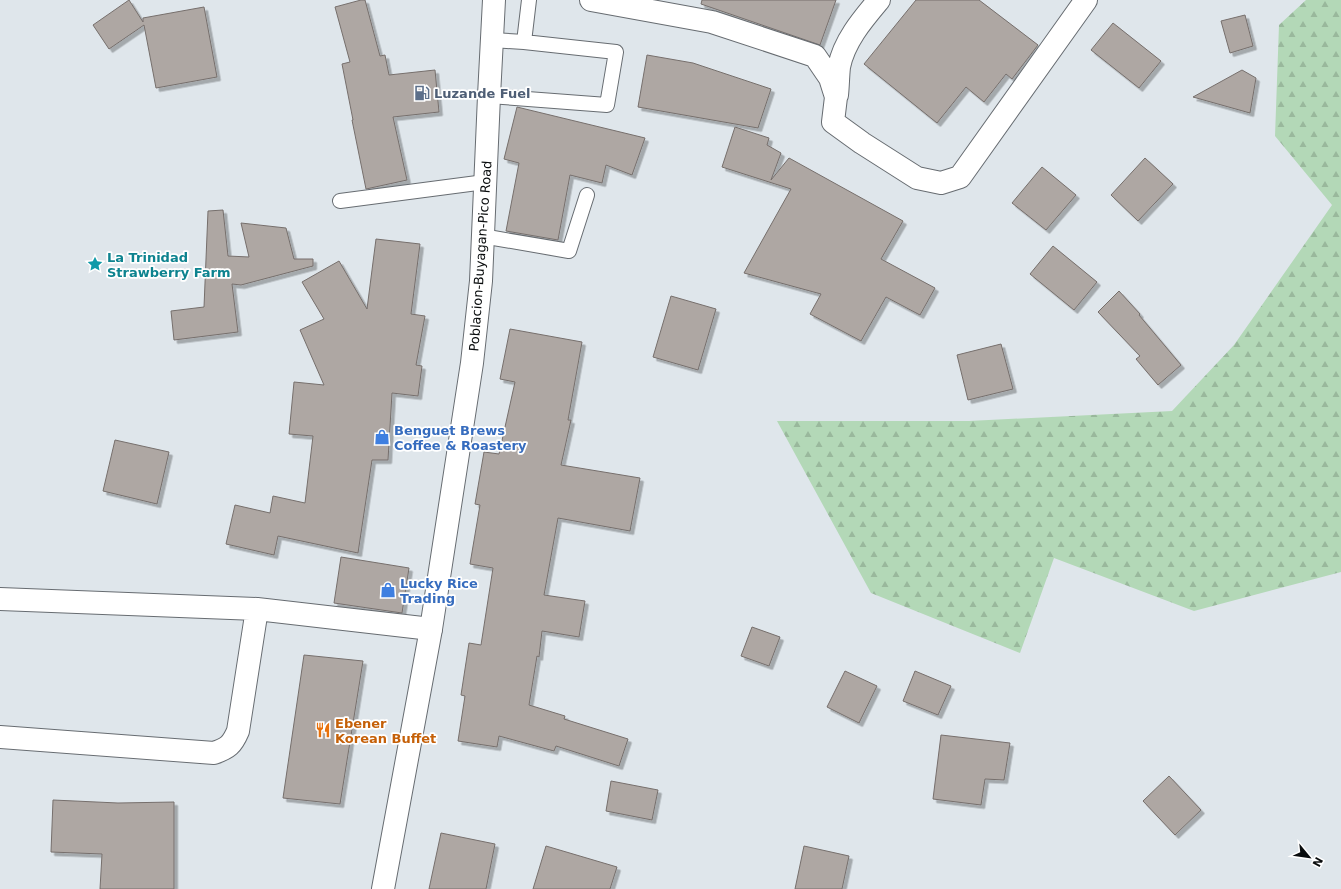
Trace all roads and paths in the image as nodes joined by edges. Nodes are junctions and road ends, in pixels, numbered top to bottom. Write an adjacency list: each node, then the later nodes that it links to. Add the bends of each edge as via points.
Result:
1 (494, 0): 6 (street, Poblacion-Buyagan-Pico Road)
2 (529, 0): 7 (lane)
3 (591, 0): 9 (street, via 712,22 815,56 830,78)
4 (879, 0): 9 (street, via 849,41 840,66)
5 (1086, 0): 9 (street, via 960,177 941,183 917,178 898,166 833,122)
6 (492, 40): 7 (lane); 8 (street, Poblacion-Buyagan-Pico Road)
7 (524, 42): 8 (lane, via 616,52 607,105)
8 (489, 96): 10 (street, Poblacion-Buyagan-Pico Road)
9 (836, 97)
10 (485, 182): 12 (lane); 13 (street, Poblacion-Buyagan-Pico Road)
11 (587, 195): 13 (lane, via 569,251)
12 (340, 201)
13 (482, 236): 16 (street, Poblacion-Buyagan-Pico Road, via 472,363)
14 (0, 599): 15 (street)
15 (257, 609): 16 (street); 17 (street, via 238,731 227,748 214,754)
16 (431, 629): 18 (street, Poblacion-Buyagan-Pico Road)
17 (0, 737)
18 (383, 889)

